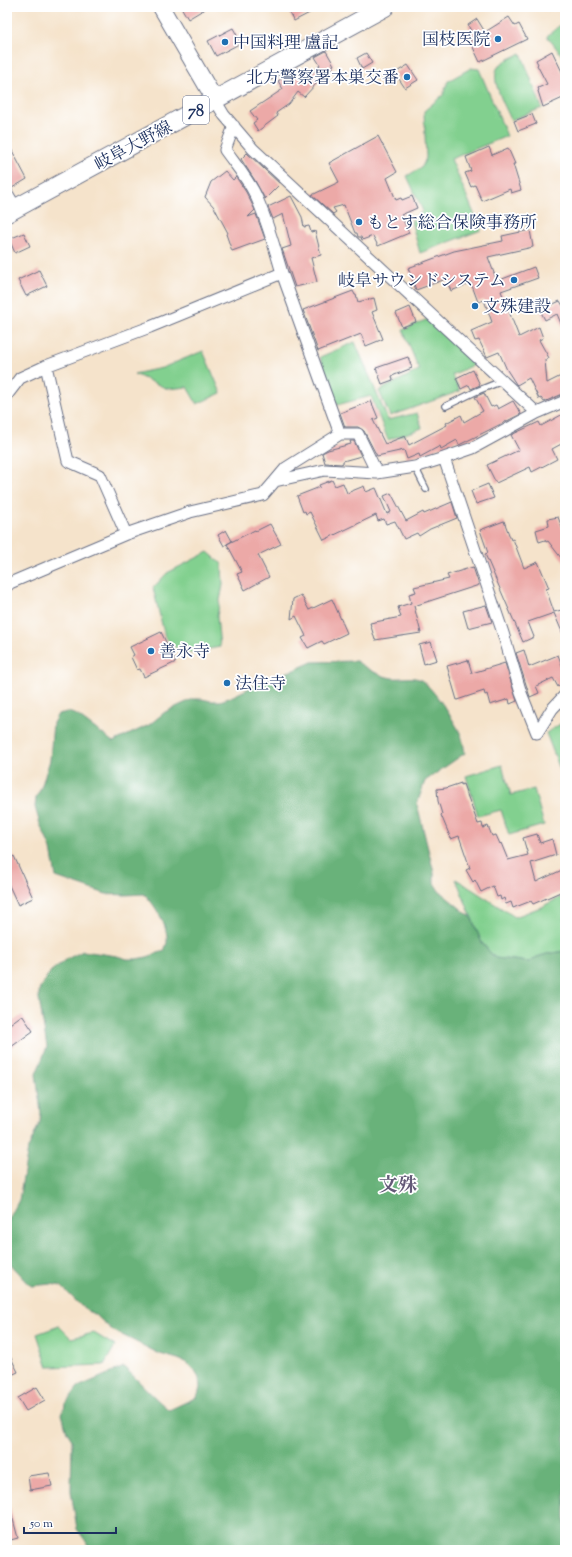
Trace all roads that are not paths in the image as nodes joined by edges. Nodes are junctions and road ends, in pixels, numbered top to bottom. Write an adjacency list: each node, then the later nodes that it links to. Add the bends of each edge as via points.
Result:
1 (161, 7): 3 (main road)
2 (385, 7): 3 (main road, 岐阜大野線 / 78)
3 (215, 100): 4 (street); 6 (main road, 岐阜大野線 / 78)
4 (234, 126): 7 (street, via 225,150 254,192 266,220); 9 (street, via 253,149)
5 (7, 193): 6 (street)
6 (11, 210)
7 (282, 273): 8 (street); 14 (street)
8 (46, 366): 10 (street, via 20,378); 20 (street, via 68,461 100,475)
9 (502, 381): 12 (lane); 13 (street)
10 (7, 395)
11 (565, 401): 13 (street)
12 (446, 406)
13 (537, 413): 15 (street, via 473,448)
14 (340, 434): 17 (street, via 358,434); 18 (street, via 286,468)
15 (444, 458): 16 (street); 22 (street, via 521,693 538,733 552,709)
16 (415, 467): 17 (street); 19 (lane)
17 (377, 473): 18 (street, via 325,470)
18 (275, 481): 20 (street, via 263,495 190,512)
19 (426, 488)
20 (126, 534): 21 (street)
21 (8, 582)
22 (565, 695)

